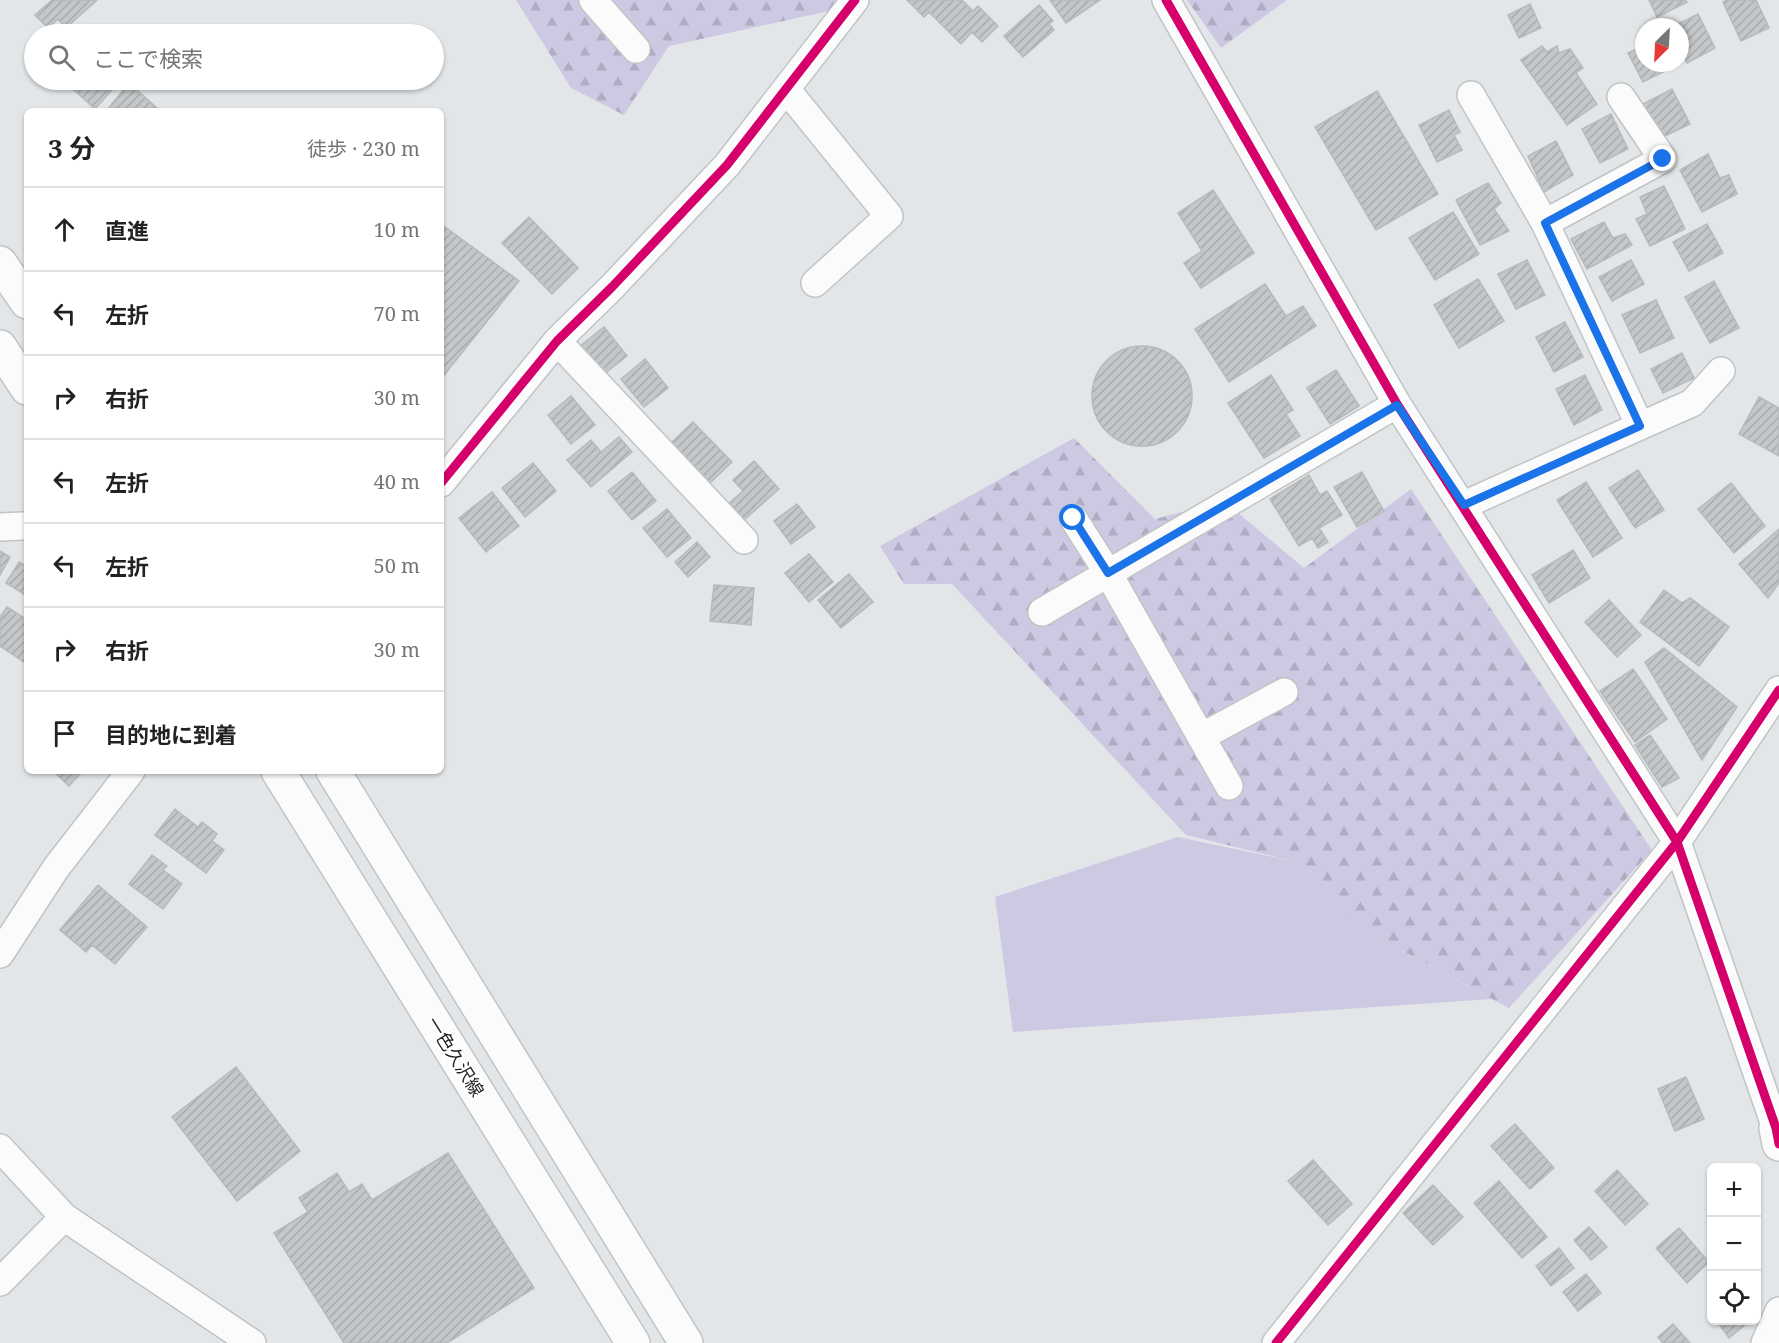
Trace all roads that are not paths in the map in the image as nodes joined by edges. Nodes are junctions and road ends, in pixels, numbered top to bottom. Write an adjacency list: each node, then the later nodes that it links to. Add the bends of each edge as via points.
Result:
1 (593, 0): 4 (street)
2 (855, 0): 5 (street)
3 (1166, 0): 16 (street)
4 (636, 49)
5 (786, 88): 10 (street, via 889,216); 12 (street, via 727,165)
6 (1471, 95): 8 (street)
7 (1621, 97): 8 (street, via 1663,159)
8 (1545, 223): 17 (street)
9 (0, 263): 11 (main road)
10 (815, 283)
11 (24, 298)
12 (557, 341): 18 (street); 21 (street)
13 (0, 347): 15 (main road)
14 (1721, 371): 17 (street, via 1692,404)
15 (24, 383)
16 (1397, 405): 19 (street); 22 (street)
17 (1640, 426): 19 (street)
18 (444, 479)
19 (1464, 505): 31 (street)
20 (1073, 518): 22 (street)
21 (744, 540)
22 (1108, 573): 23 (street); 26 (street)
23 (1042, 612)
24 (1779, 690): 31 (street)
25 (1284, 692): 26 (street)
26 (1201, 737): 30 (street)
27 (129, 774): 32 (street, via 56,868)
28 (280, 774): 39 (main road, 一色久沢線)
29 (335, 774): 40 (main road)
30 (1228, 786)
31 (1677, 842): 33 (street); 41 (street)
32 (0, 954)
33 (1778, 1136)
34 (0, 1148): 35 (street)
35 (64, 1217): 36 (street); 38 (street)
36 (0, 1282)
37 (1779, 1311): 42 (street)
38 (252, 1343)
39 (633, 1343)
40 (686, 1343)
41 (1276, 1343)
42 (1765, 1343)

